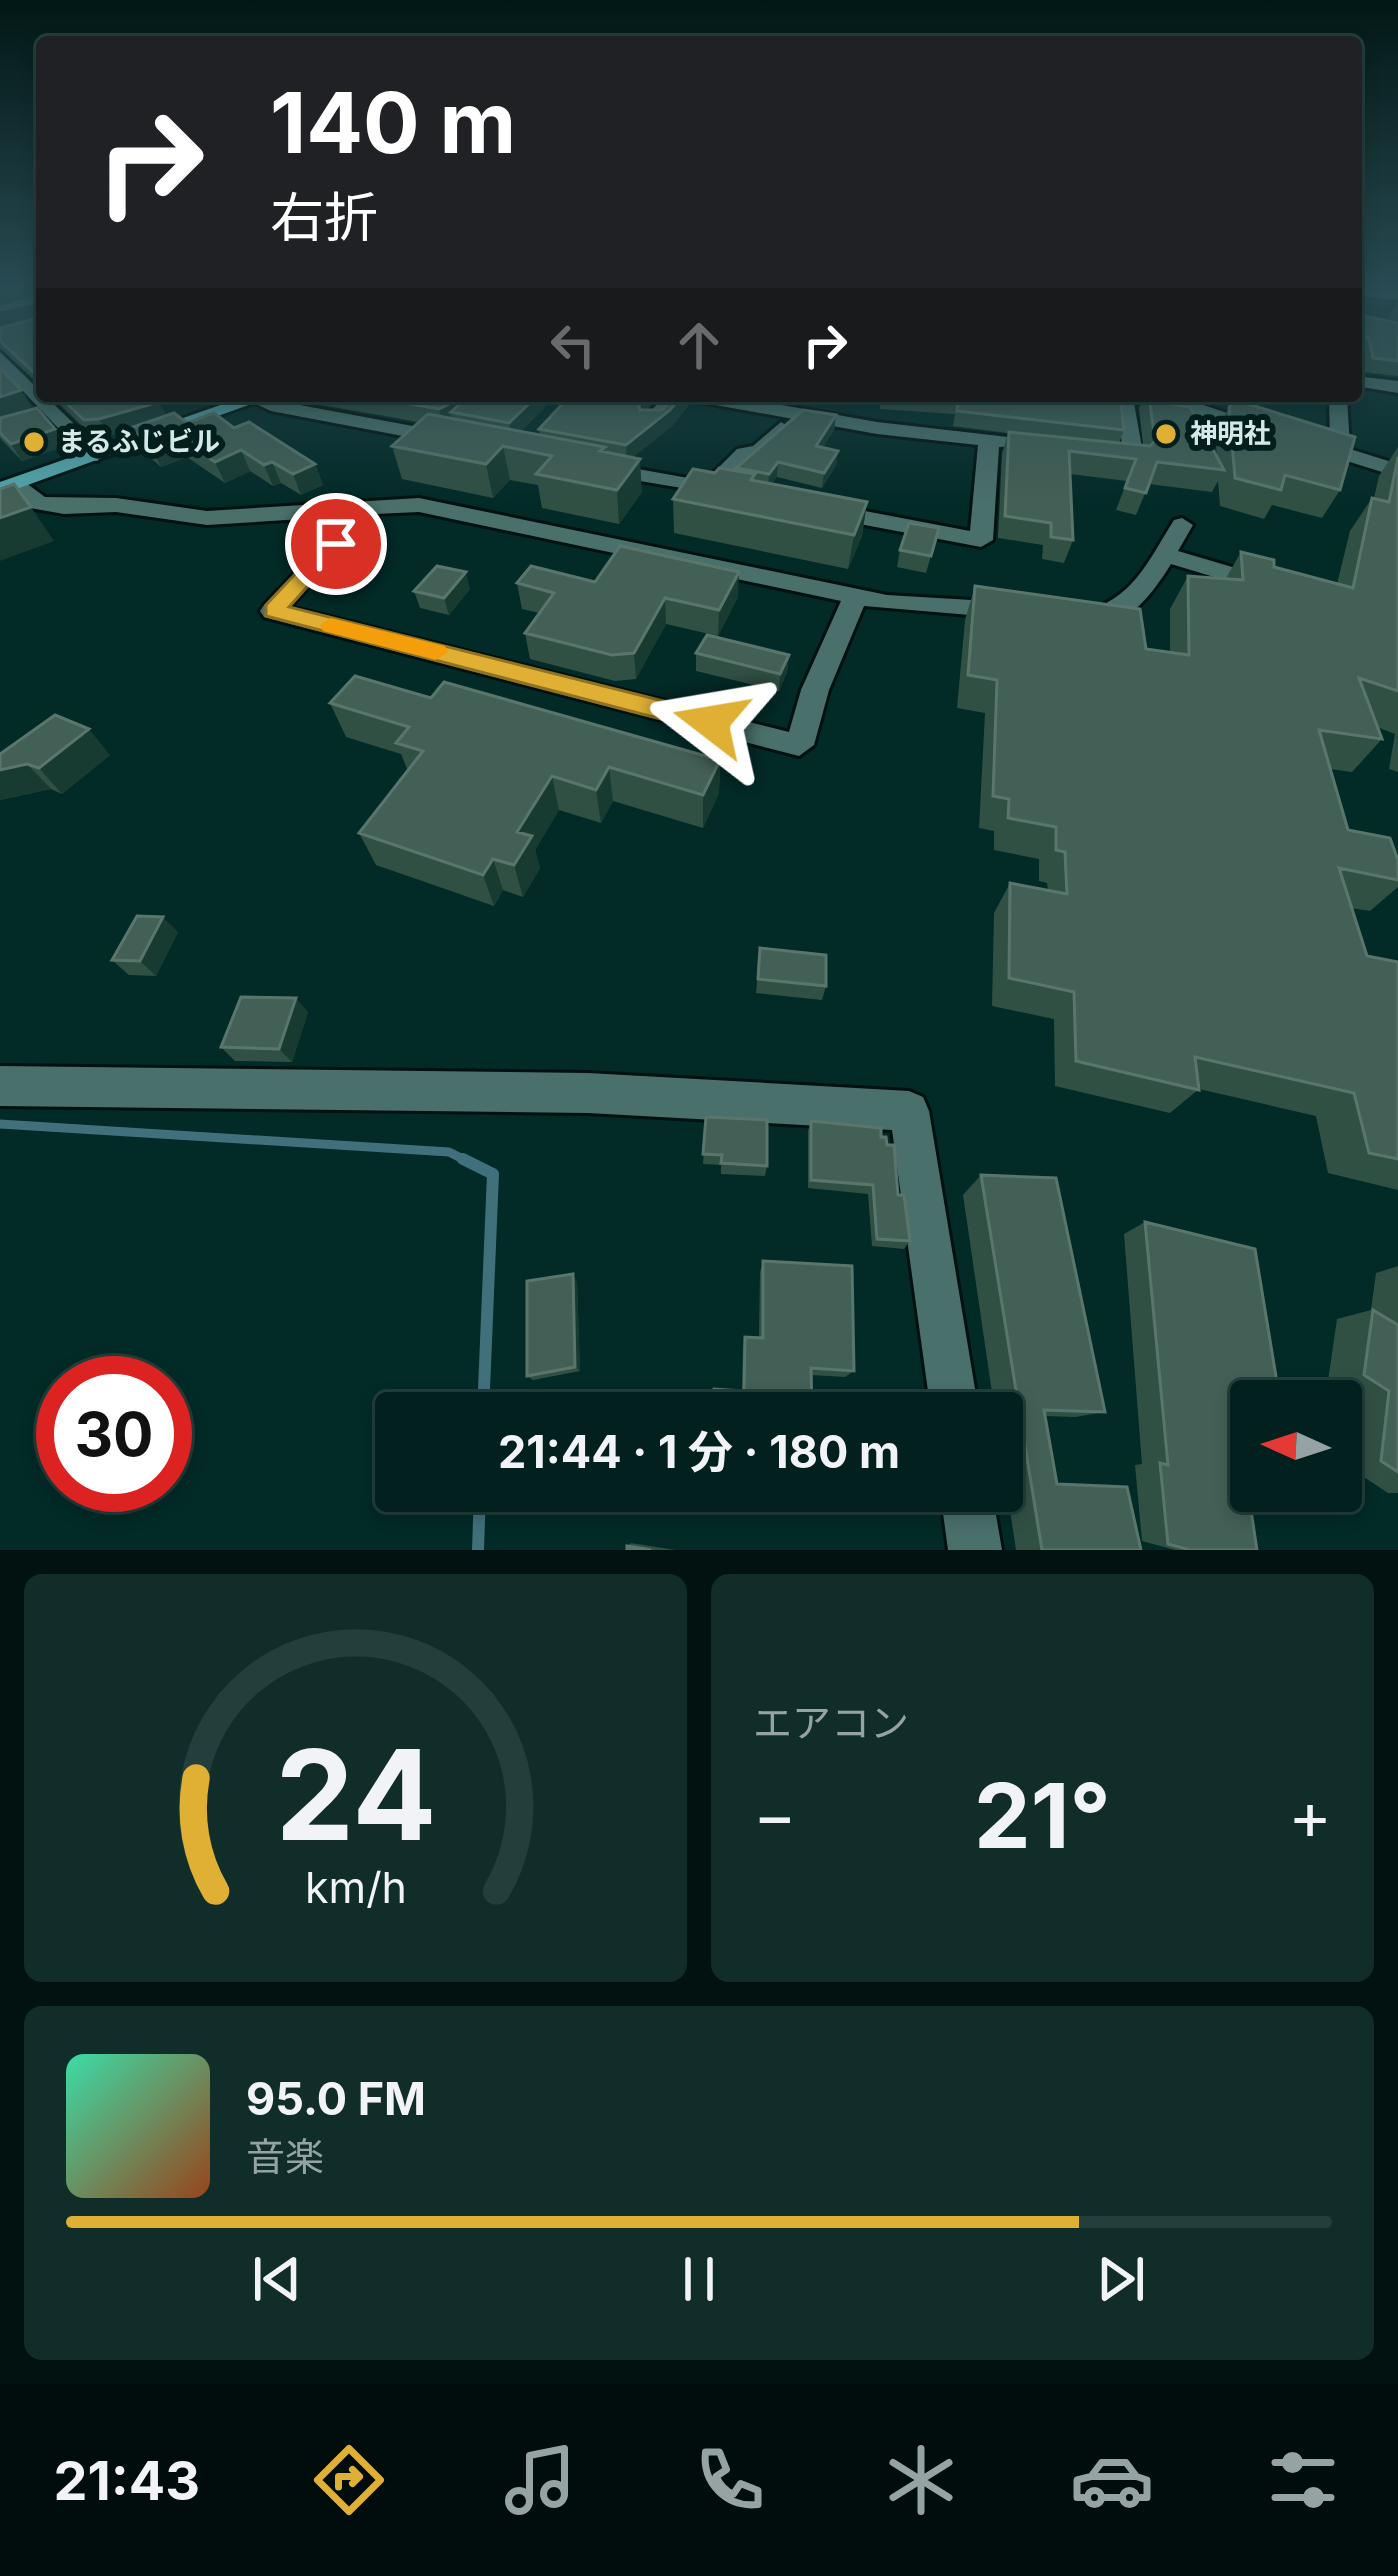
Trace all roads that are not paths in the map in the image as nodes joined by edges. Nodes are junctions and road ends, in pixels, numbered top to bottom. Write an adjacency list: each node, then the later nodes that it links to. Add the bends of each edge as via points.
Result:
1 (2, 359): 3 (street)
2 (36, 375): 3 (street)
3 (21, 379): 6 (street)
4 (1362, 382): 5 (street)
5 (1398, 387)
6 (36, 401)
7 (37, 402): 22 (street)
8 (247, 402): 22 (main road)
9 (268, 402): 18 (street)
10 (669, 402): 16 (street)
11 (731, 402): 15 (street)
12 (1125, 402): 21 (street, via 1134,459)
13 (1181, 402): 20 (street)
14 (1339, 402): 20 (street)
15 (795, 414): 17 (street); 26 (street)
16 (652, 420)
17 (989, 439): 19 (street); 28 (street, via 981,540)
18 (476, 444)
19 (1040, 446)
20 (1340, 452): 24 (street)
21 (1087, 453)
22 (91, 457): 25 (main road)
23 (578, 464): 26 (street)
24 (1398, 471)
25 (9, 486): 29 (street, via 64,507 207,518)
26 (710, 488): 27 (street)
27 (755, 497)
28 (798, 505)
29 (367, 510): 33 (street, via 419,505); 33 (street, via 274,610 799,745)
30 (1183, 525): 31 (street)
31 (1164, 554): 32 (street); 33 (street, via 1105,620)
32 (1297, 594)
33 (856, 596)
34 (0, 1086): 35 (street, via 587,1093 909,1111)
35 (952, 1392)
36 (969, 1512): 37 (street)
37 (975, 1550)

